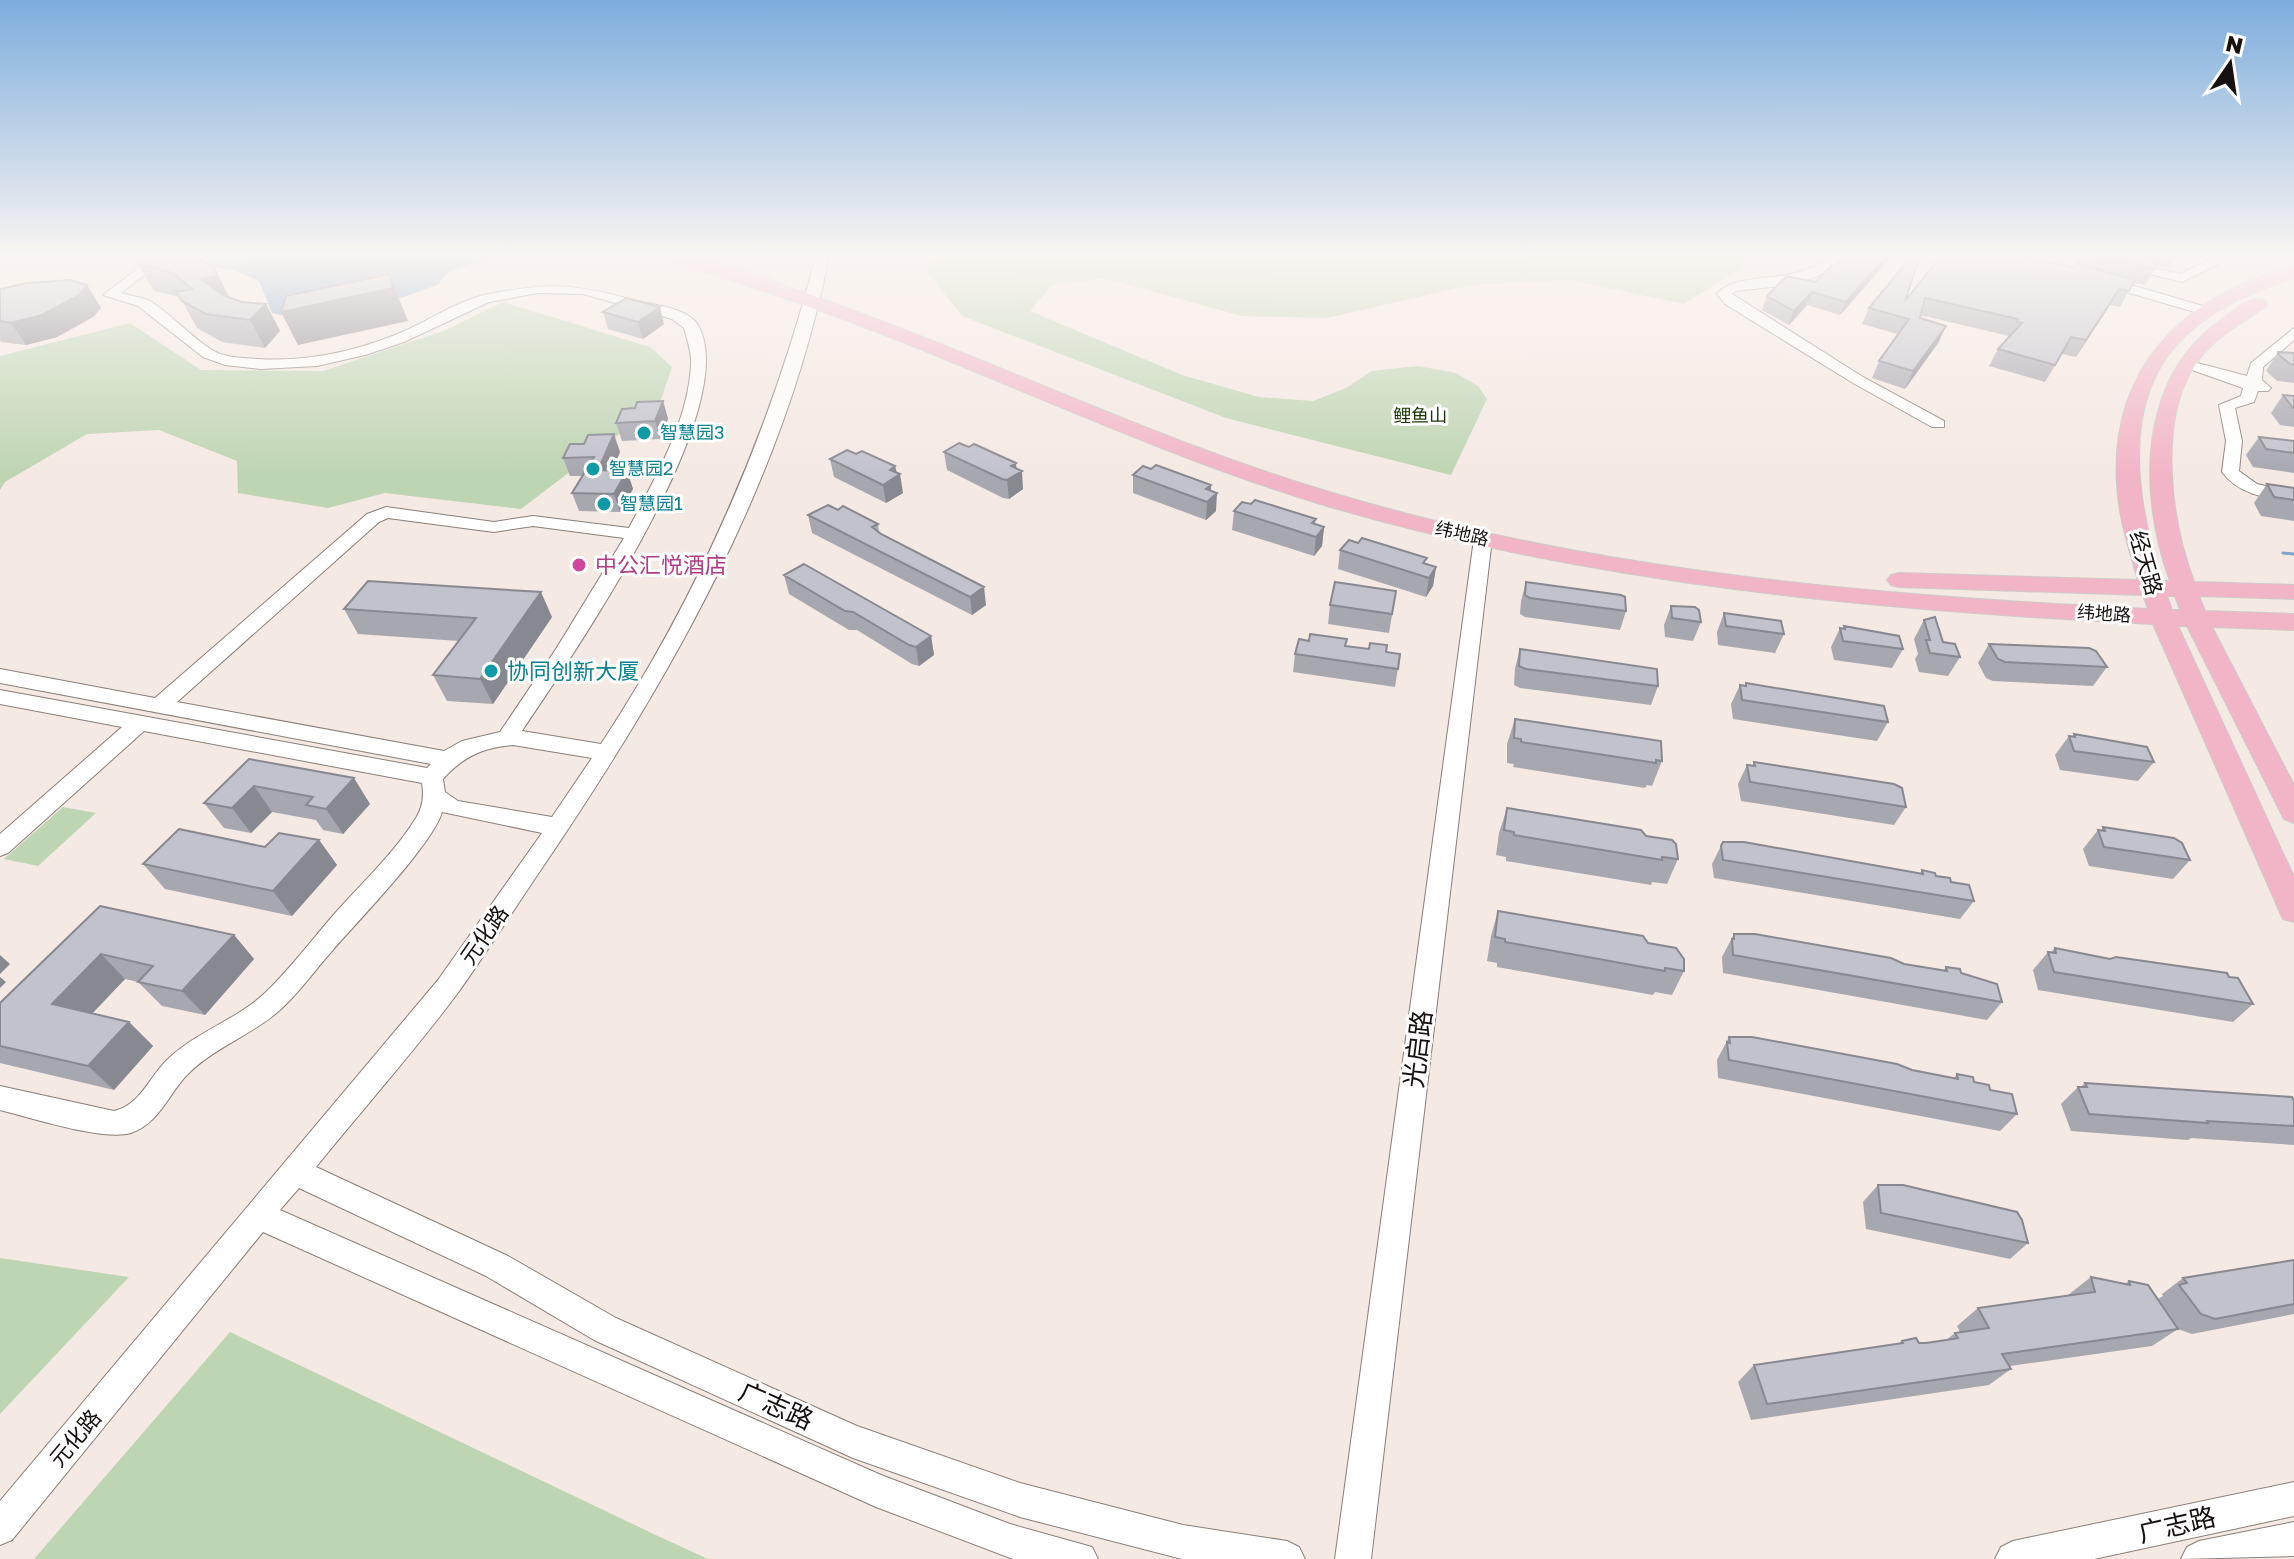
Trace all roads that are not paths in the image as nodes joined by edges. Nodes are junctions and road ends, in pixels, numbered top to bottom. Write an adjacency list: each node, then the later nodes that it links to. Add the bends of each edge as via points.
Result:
1 (176, 329): 2 (street, via 208,354 261,364 360,352)
2 (421, 329)
3 (692, 329): 15 (street, via 698,362 690,413)
4 (803, 329): 28 (street, 元化路, via 728,534 670,649)
5 (901, 329): 16 (main road, 纬地路, via 1247,473)
6 (909, 329): 17 (main road, 纬地路, via 1189,435 1446,513 1611,547 1799,573)
7 (1775, 329): 13 (street)
8 (2185, 329): 17 (main road, 经天路, via 2169,340 2151,368 2130,448 2128,487)
9 (2220, 329): 11 (main road, 经天路)
10 (2294, 332): 12 (street, via 2256,366)
11 (2186, 365): 12 (street); 18 (main road, 经天路, via 2168,412 2160,487)
12 (2253, 384): 14 (street, via 2248,399 2227,405 2241,442 2229,469 2236,480 2255,490)
13 (1938, 424)
14 (2294, 497)
15 (634, 534): 25 (street, via 533,521 494,527 386,512); 27 (street, via 599,598)
16 (1483, 539): 20 (main road, 纬地路, via 1679,576 1789,589); 42 (street, 光启路)
17 (2152, 589): 18 (main road, 纬地路); 20 (main road, 经天路)
18 (2185, 589): 19 (main road, 纬地路); 21 (main road, 经天路)
19 (2294, 592)
20 (2161, 617): 21 (main road, 纬地路); 33 (main road, 经天路)
21 (2198, 619): 22 (main road, 纬地路); 30 (main road, 经天路)
22 (2294, 622)
23 (0, 676): 25 (street)
24 (0, 697): 26 (street)
25 (160, 705): 29 (street)
26 (140, 723): 29 (street); 32 (street)
27 (508, 736): 28 (street); 29 (street, via 481,740)
28 (607, 753): 31 (street, 元化路)
29 (437, 777): 31 (street, via 452,808); 34 (street, via 429,818 273,1001 195,1052 131,1120 114,1124)
30 (2294, 812)
31 (558, 827): 35 (street, 元化路, via 447,987)
32 (0, 847)
33 (2294, 910)
34 (0, 1098)
35 (296, 1172): 36 (street, 元化路); 41 (street, 广志路, via 497,1266 605,1329 853,1441 1020,1500 1183,1542)
36 (260, 1216): 38 (street, 元化路); 40 (street, 广志路, via 876,1490 1010,1541)
37 (2294, 1499): 43 (street, 广志路)
38 (0, 1528)
39 (2294, 1539): 44 (street, 广志路)
40 (1080, 1559)
41 (1287, 1559)
42 (1353, 1559)
43 (2013, 1559)
44 (2199, 1559)

